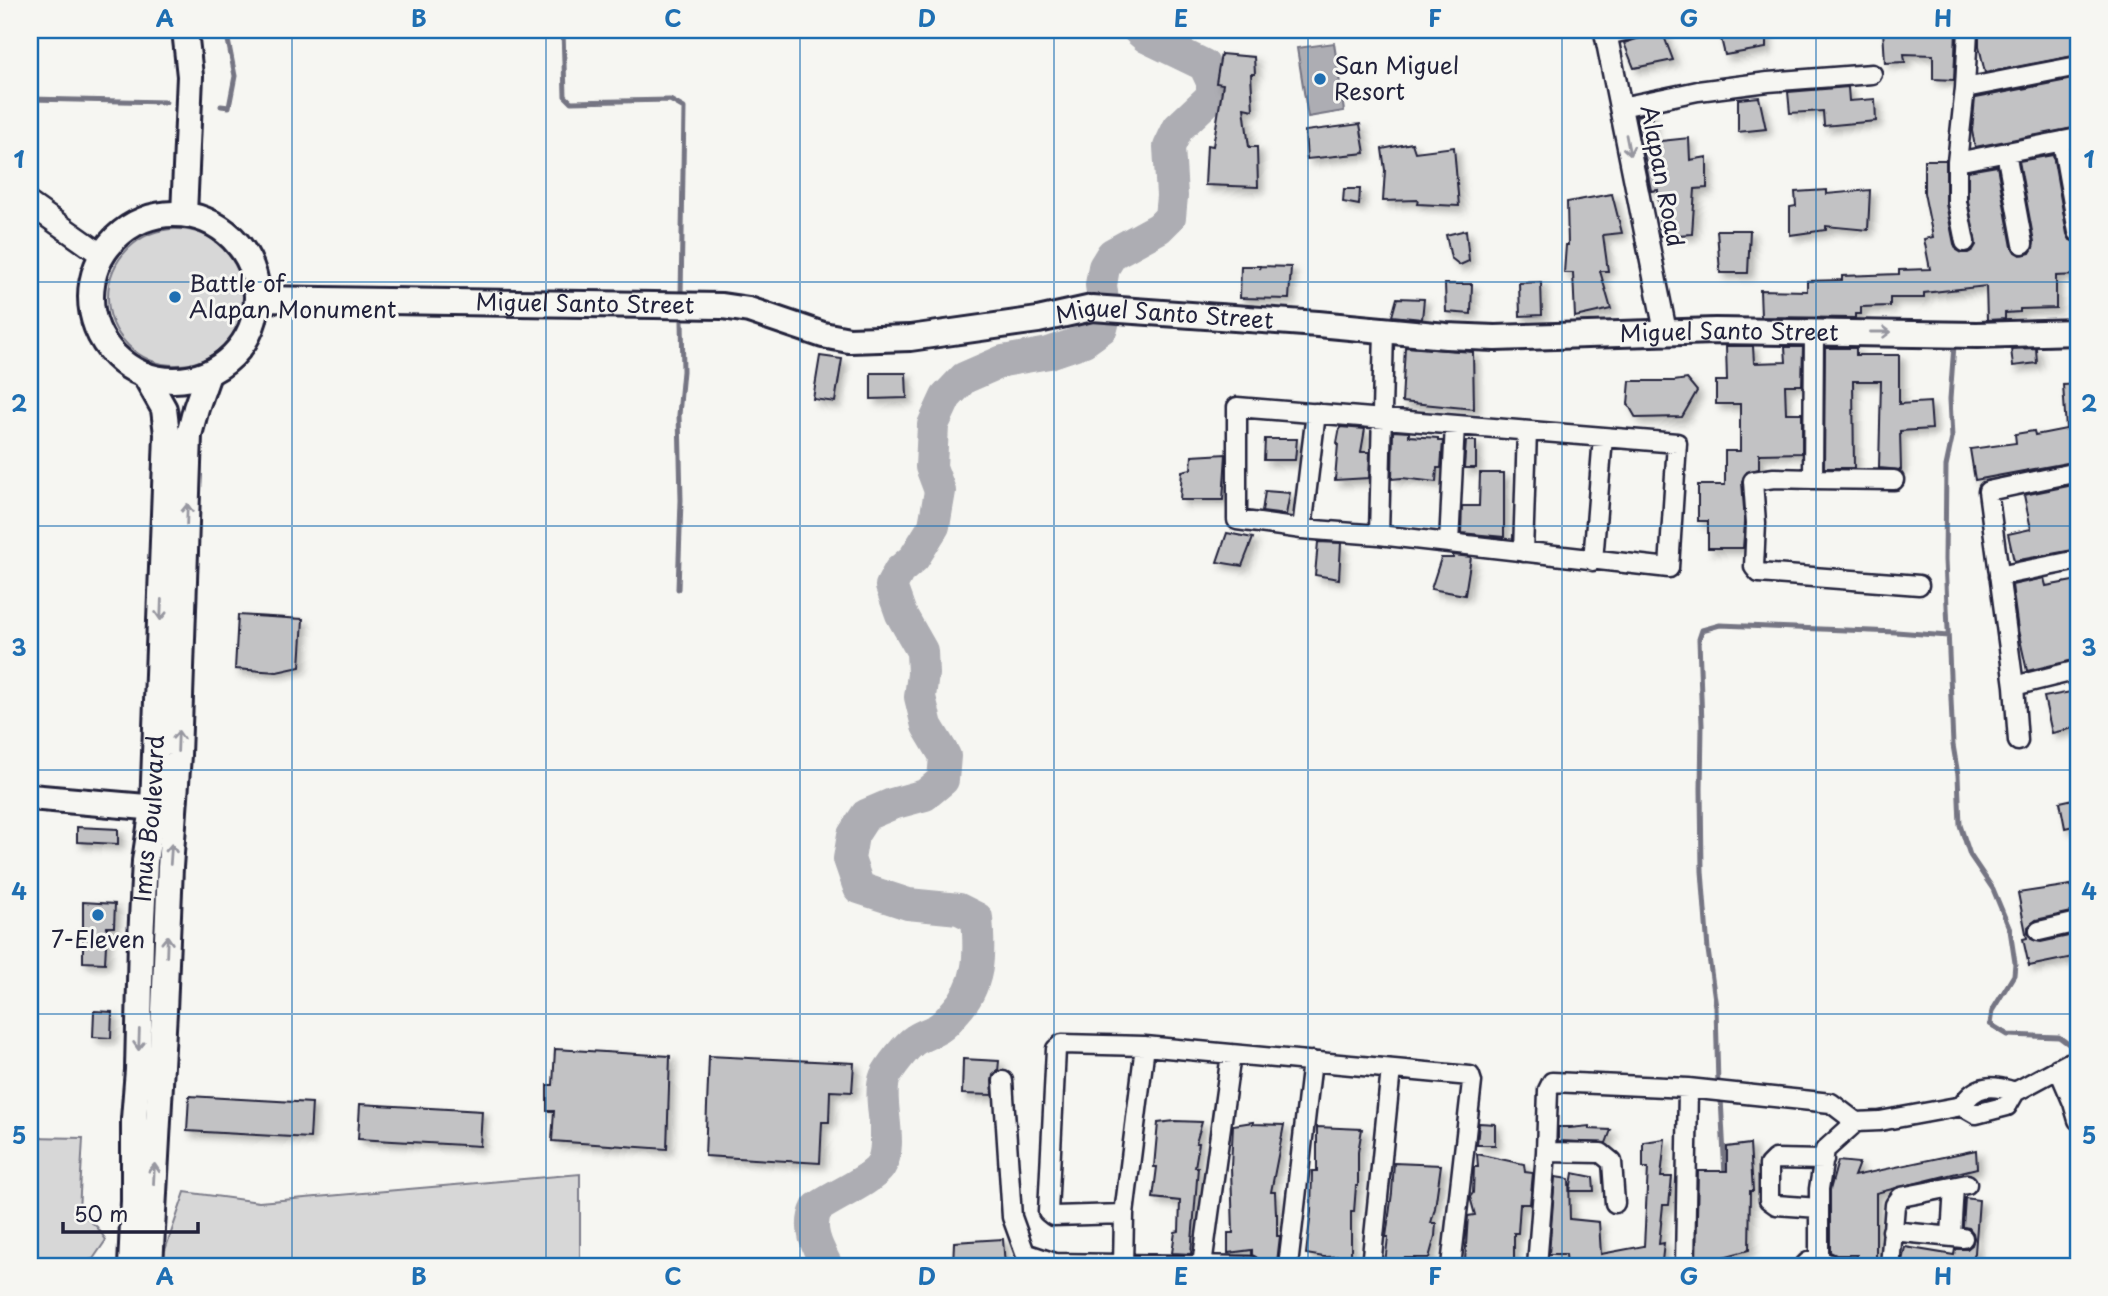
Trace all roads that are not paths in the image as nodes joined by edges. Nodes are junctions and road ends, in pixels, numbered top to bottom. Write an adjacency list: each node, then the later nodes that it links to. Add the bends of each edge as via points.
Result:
1 (185, 30): 13 (main road, via 190,76)
2 (1629, 30): 4 (street)
3 (1968, 30): 7 (street)
4 (1606, 33): 8 (street, Alapan Road)
5 (2078, 66): 7 (street)
6 (1872, 74): 8 (street, via 1698,91)
7 (1965, 88): 11 (street)
8 (1621, 107): 22 (street, Alapan Road, one-way to 22)
9 (2070, 139): 10 (street); 14 (street)
10 (2006, 152): 11 (street); 16 (street)
11 (1957, 162): 15 (street, via 1957,202)
12 (30, 204): 17 (street)
13 (184, 214): 17 (main road, via 166,214 132,225); 18 (main road, via 218,225 233,237 253,267)
14 (2078, 232)
15 (1965, 242)
16 (2023, 244)
17 (102, 256): 24 (main road, via 92,280 93,319 102,340 120,361)
18 (258, 299): 19 (main road, Miguel Santo Street, via 722,306 763,314 837,339 867,341 1038,320 1092,308); 23 (main road, via 246,340)
19 (1384, 330): 22 (main road, Miguel Santo Street, via 1495,338); 26 (street)
20 (2078, 332): 21 (main road, Miguel Santo Street, one-way to 20)
21 (1814, 333): 22 (main road, Miguel Santo Street); 31 (street)
22 (1667, 334)
23 (208, 374): 24 (main road, via 166,380); 45 (main road, Imus Boulevard, one-way to 23, via 178,755 190,435)
24 (145, 375): 45 (main road, Imus Boulevard, one-way to 45, via 164,409 167,434)
25 (1315, 413): 26 (street); 33 (street); 33 (street, via 1237,407 1237,520)
26 (1382, 419): 27 (street); 34 (street)
27 (1455, 425): 28 (street); 35 (street)
28 (1527, 431): 29 (street); 36 (street)
29 (1604, 437): 38 (street); 38 (street, via 1677,443 1669,568)
30 (2078, 472): 39 (street, via 1988,491)
31 (1813, 480): 32 (street); 40 (street, via 1753,481 1754,567 1759,573)
32 (1894, 480)
33 (1302, 529): 34 (street)
34 (1378, 536): 35 (street)
35 (1449, 544): 36 (street)
36 (1523, 552): 38 (street)
37 (2078, 560): 39 (street)
38 (1593, 561)
39 (1999, 576): 42 (street)
40 (1919, 584)
41 (2078, 670): 42 (street)
42 (2014, 685): 43 (street)
43 (2018, 741)
44 (30, 797): 45 (main road)
45 (163, 809): 66 (main road, Imus Boulevard, one-way to 66, via 145,861); 67 (main road, Imus Boulevard, one-way to 45, via 164,1011)
46 (2078, 922): 47 (street)
47 (2039, 931)
48 (1145, 1046): 49 (street); 62 (street); 62 (street, via 1062,1044 1056,1049 1048,1212 1053,1216)
49 (1231, 1054): 51 (street); 65 (street)
50 (2078, 1058): 52 (street)
51 (1312, 1061): 53 (street); 70 (street)
52 (2058, 1068): 56 (street); 57 (street, via 2015,1092 1996,1086 1983,1088 1968,1096 1962,1106)
53 (1391, 1069): 71 (street); 72 (street, via 1472,1078)
54 (1003, 1081): 68 (street, via 1012,1217 1025,1253 1055,1263)
55 (1688, 1088): 57 (street, via 1830,1103); 58 (street, via 1552,1082); 74 (street)
56 (2078, 1120)
57 (1856, 1122): 59 (street, via 1825,1150)
58 (1546, 1152): 60 (street, via 1601,1153 1612,1162); 73 (street)
59 (1824, 1160): 61 (street); 61 (street, via 1775,1159 1769,1165 1769,1200 1776,1205)
60 (1615, 1203)
61 (1819, 1208): 64 (street)
62 (1124, 1214): 68 (street)
63 (1892, 1231): 63 (street, via 1895,1205 1901,1197 1961,1186 1957,1237); 75 (street)
64 (1818, 1264)
65 (1202, 1265): 68 (street); 69 (street)
66 (131, 1266)
67 (150, 1266)
68 (1123, 1266)
69 (1250, 1266)
70 (1288, 1266)
71 (1371, 1266)
72 (1451, 1266)
73 (1537, 1266)
74 (1685, 1266)
75 (1890, 1266)

